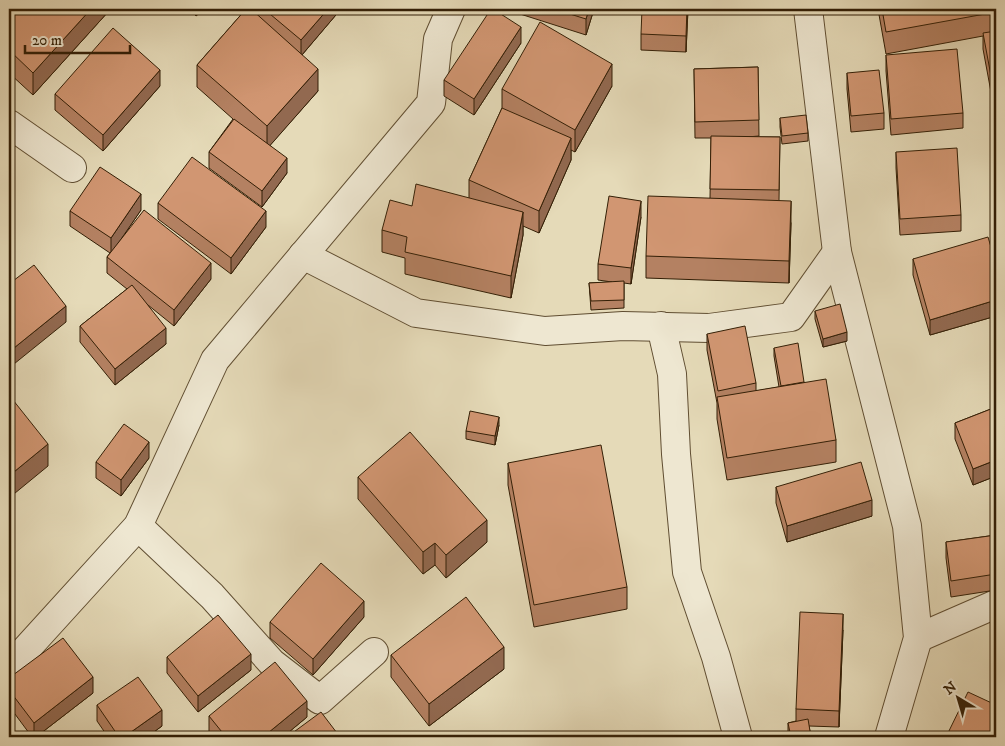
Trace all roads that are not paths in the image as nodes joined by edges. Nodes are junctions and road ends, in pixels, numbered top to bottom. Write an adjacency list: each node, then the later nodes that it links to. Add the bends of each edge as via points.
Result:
1 (451, 9): 6 (street, via 438,39 431,103)
2 (808, 9): 5 (street)
3 (9, 124): 4 (street)
4 (72, 168)
5 (837, 252): 7 (street, via 791,317 709,328); 10 (street, via 907,526)
6 (303, 254): 7 (street, via 416,313 544,331); 8 (street, via 215,360)
7 (661, 326): 13 (street, via 672,374 687,572 716,656)
8 (138, 526): 11 (street, via 212,596 272,663 320,700); 12 (street)
9 (996, 604): 10 (street)
10 (918, 638): 14 (street)
11 (374, 652)
12 (9, 668)
13 (738, 737)
14 (889, 737)

